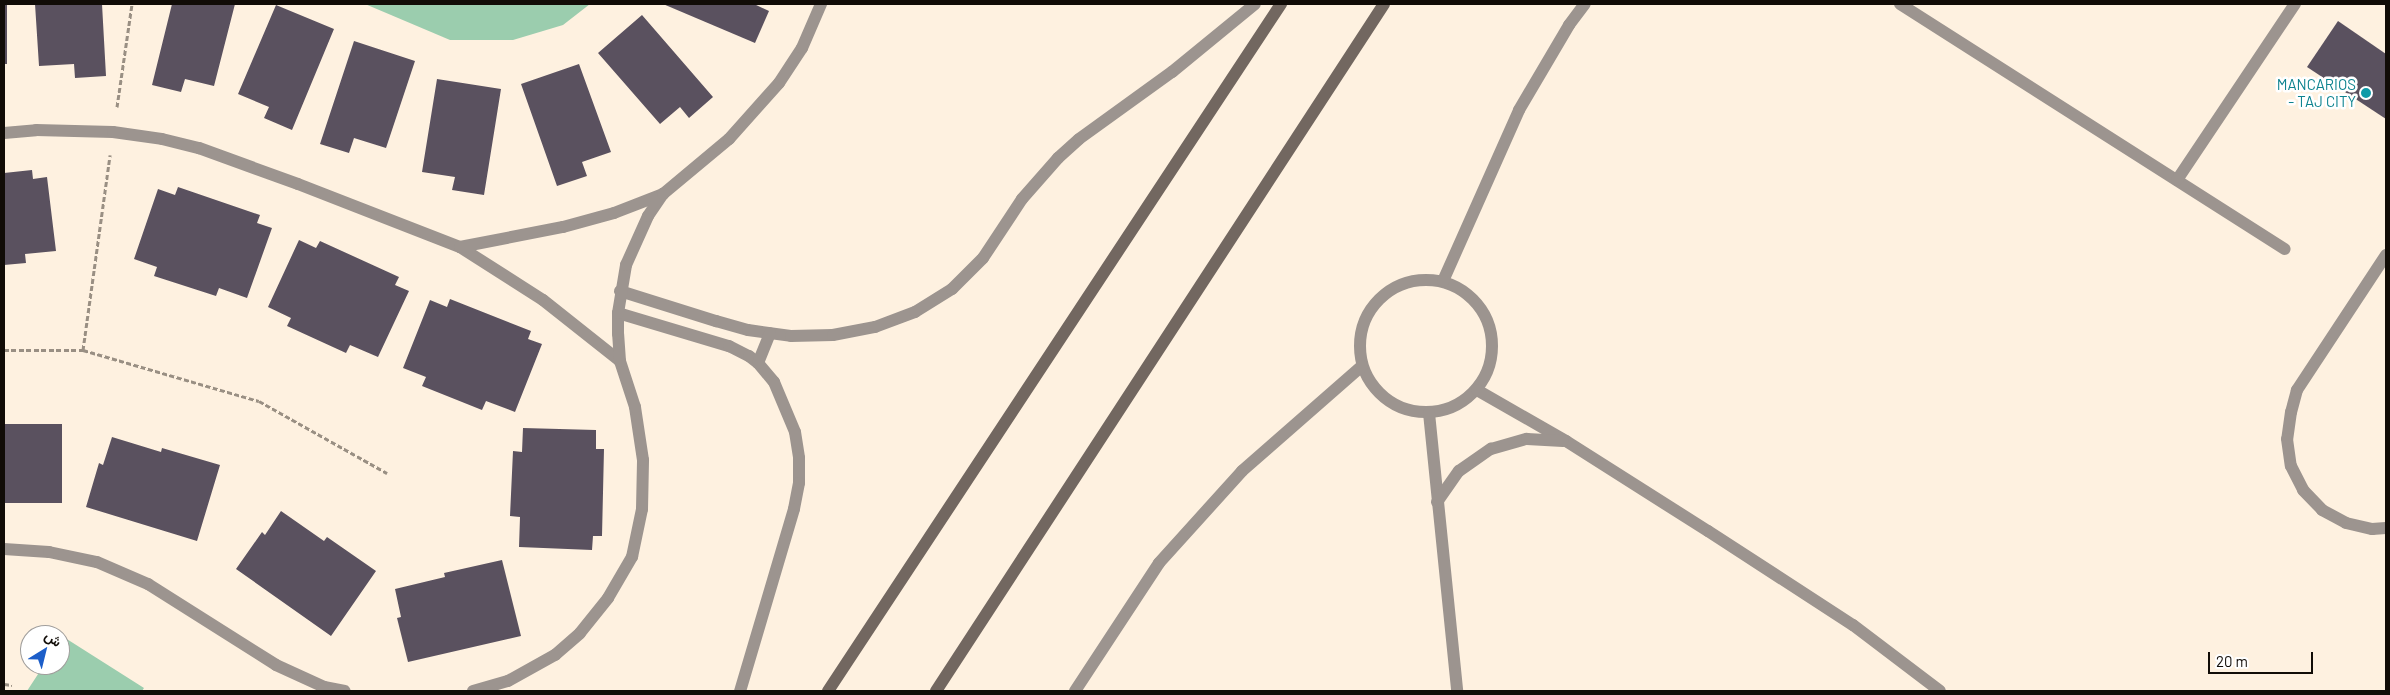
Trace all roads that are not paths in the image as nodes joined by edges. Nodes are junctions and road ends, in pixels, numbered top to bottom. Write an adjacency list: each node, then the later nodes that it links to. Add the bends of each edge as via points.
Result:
1 (821, 4): 10 (street, via 802,48 779,83 729,139)
2 (1255, 4): 17 (street, via 1058,158 1022,199 983,258 952,289 915,312 875,327 834,336)
3 (1281, 4): 30 (main road)
4 (1384, 4): 31 (main road)
5 (1586, 4): 14 (street, via 1569,25 1519,110)
6 (2295, 4): 9 (street)
7 (1904, 5): 9 (street)
8 (4, 133): 11 (street, via 36,130 113,132 199,148)
9 (2177, 180): 12 (street)
10 (664, 194): 11 (street, via 563,227); 15 (street, via 636,240)
11 (460, 246): 18 (street, via 543,300)
12 (2285, 249)
13 (2386, 255): 25 (street, via 2297,390 2287,439 2291,466 2304,490 2322,510 2346,523 2372,529)
14 (1443, 281): 20 (street, via 1415,280 1388,290 1368,311 1359,338); 21 (street, via 1468,293 1485,313 1493,339 1490,367)
15 (620, 291): 16 (street); 17 (street, via 716,321)
16 (618, 313): 18 (street); 19 (street, via 729,346)
17 (770, 333): 19 (street)
18 (620, 361): 28 (street, via 635,407 643,460 642,509 632,557 608,598 580,633 555,655 508,681)
19 (758, 363): 29 (street, via 780,392 795,432 798,484 794,509)
20 (1362, 366): 22 (street, via 1377,392 1401,408); 32 (street, via 1242,471 1159,563)
21 (1477, 390): 22 (street, via 1455,406); 23 (street)
22 (1429, 413): 24 (street)
23 (1566, 441): 24 (street, via 1527,439 1491,449 1459,471); 34 (street, via 1853,626)
24 (1437, 502): 33 (street)
25 (2386, 528)
26 (4, 549): 27 (street, via 49,552 97,562 148,584 276,666 324,687)
27 (345, 691)
28 (473, 691)
29 (740, 691)
30 (828, 691)
31 (936, 691)
32 (1075, 691)
33 (1457, 691)
34 (1940, 691)

